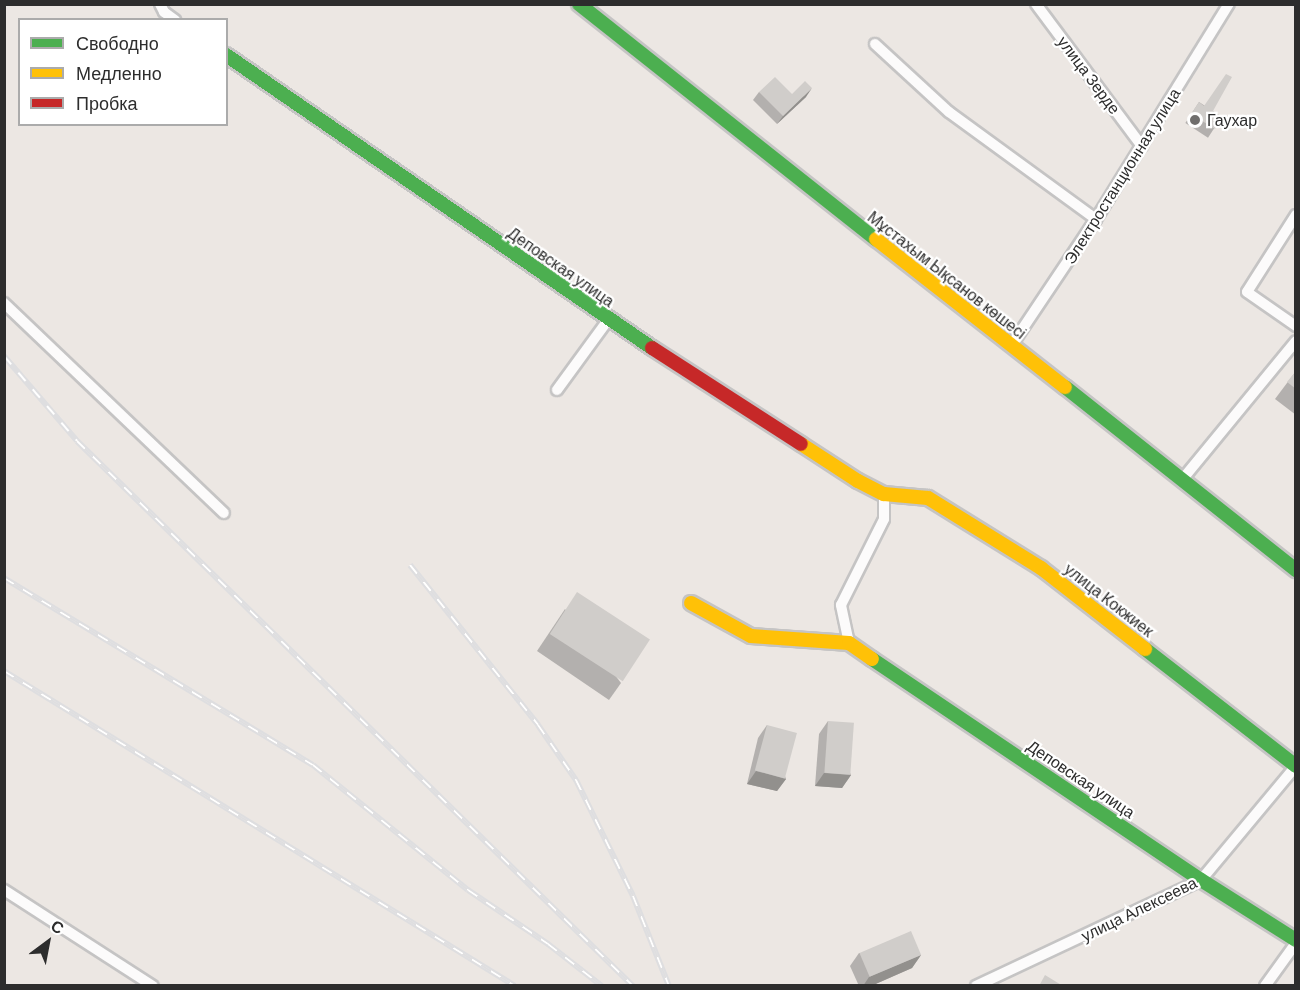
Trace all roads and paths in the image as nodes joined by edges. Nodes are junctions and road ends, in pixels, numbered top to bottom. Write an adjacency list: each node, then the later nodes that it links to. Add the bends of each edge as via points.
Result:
1 (160, 4): 5 (street)
2 (579, 4): 15 (street, Мұстахым Ықсанов көшесі)
3 (1036, 4): 8 (street, улица Зерде)
4 (1229, 4): 8 (street, Электростанционная улица)
5 (172, 18)
6 (875, 44): 10 (street, via 949,112)
7 (228, 56): 12 (street, Деповская улица)
8 (1142, 146): 10 (street, Электростанционная улица)
9 (1296, 215): 13 (street, via 1247,292)
10 (1096, 219): 15 (street, Электростанционная улица)
11 (4, 303): 19 (street)
12 (608, 320): 16 (street); 18 (street, Деповская улица)
13 (1296, 326)
14 (1296, 341): 17 (street)
15 (1011, 346): 17 (street, Мұстахым Ықсанов көшесі)
16 (557, 390)
17 (1181, 481): 20 (street, Мұстахым Ықсанов көшесі)
18 (884, 494): 22 (street, via 884,519 841,605); 23 (street, улица Кокжиек, via 928,498 1041,568)
19 (224, 513)
20 (1296, 570)
21 (691, 603): 22 (street, via 752,636)
22 (849, 644): 24 (street, Деповская улица)
23 (1295, 766): 24 (street, улица Алексеева)
24 (1201, 880): 26 (street, Деповская улица); 28 (street, улица Алексеева)
25 (4, 890): 27 (street)
26 (1296, 942): 29 (street)
27 (153, 986)
28 (976, 986)
29 (1265, 986)

